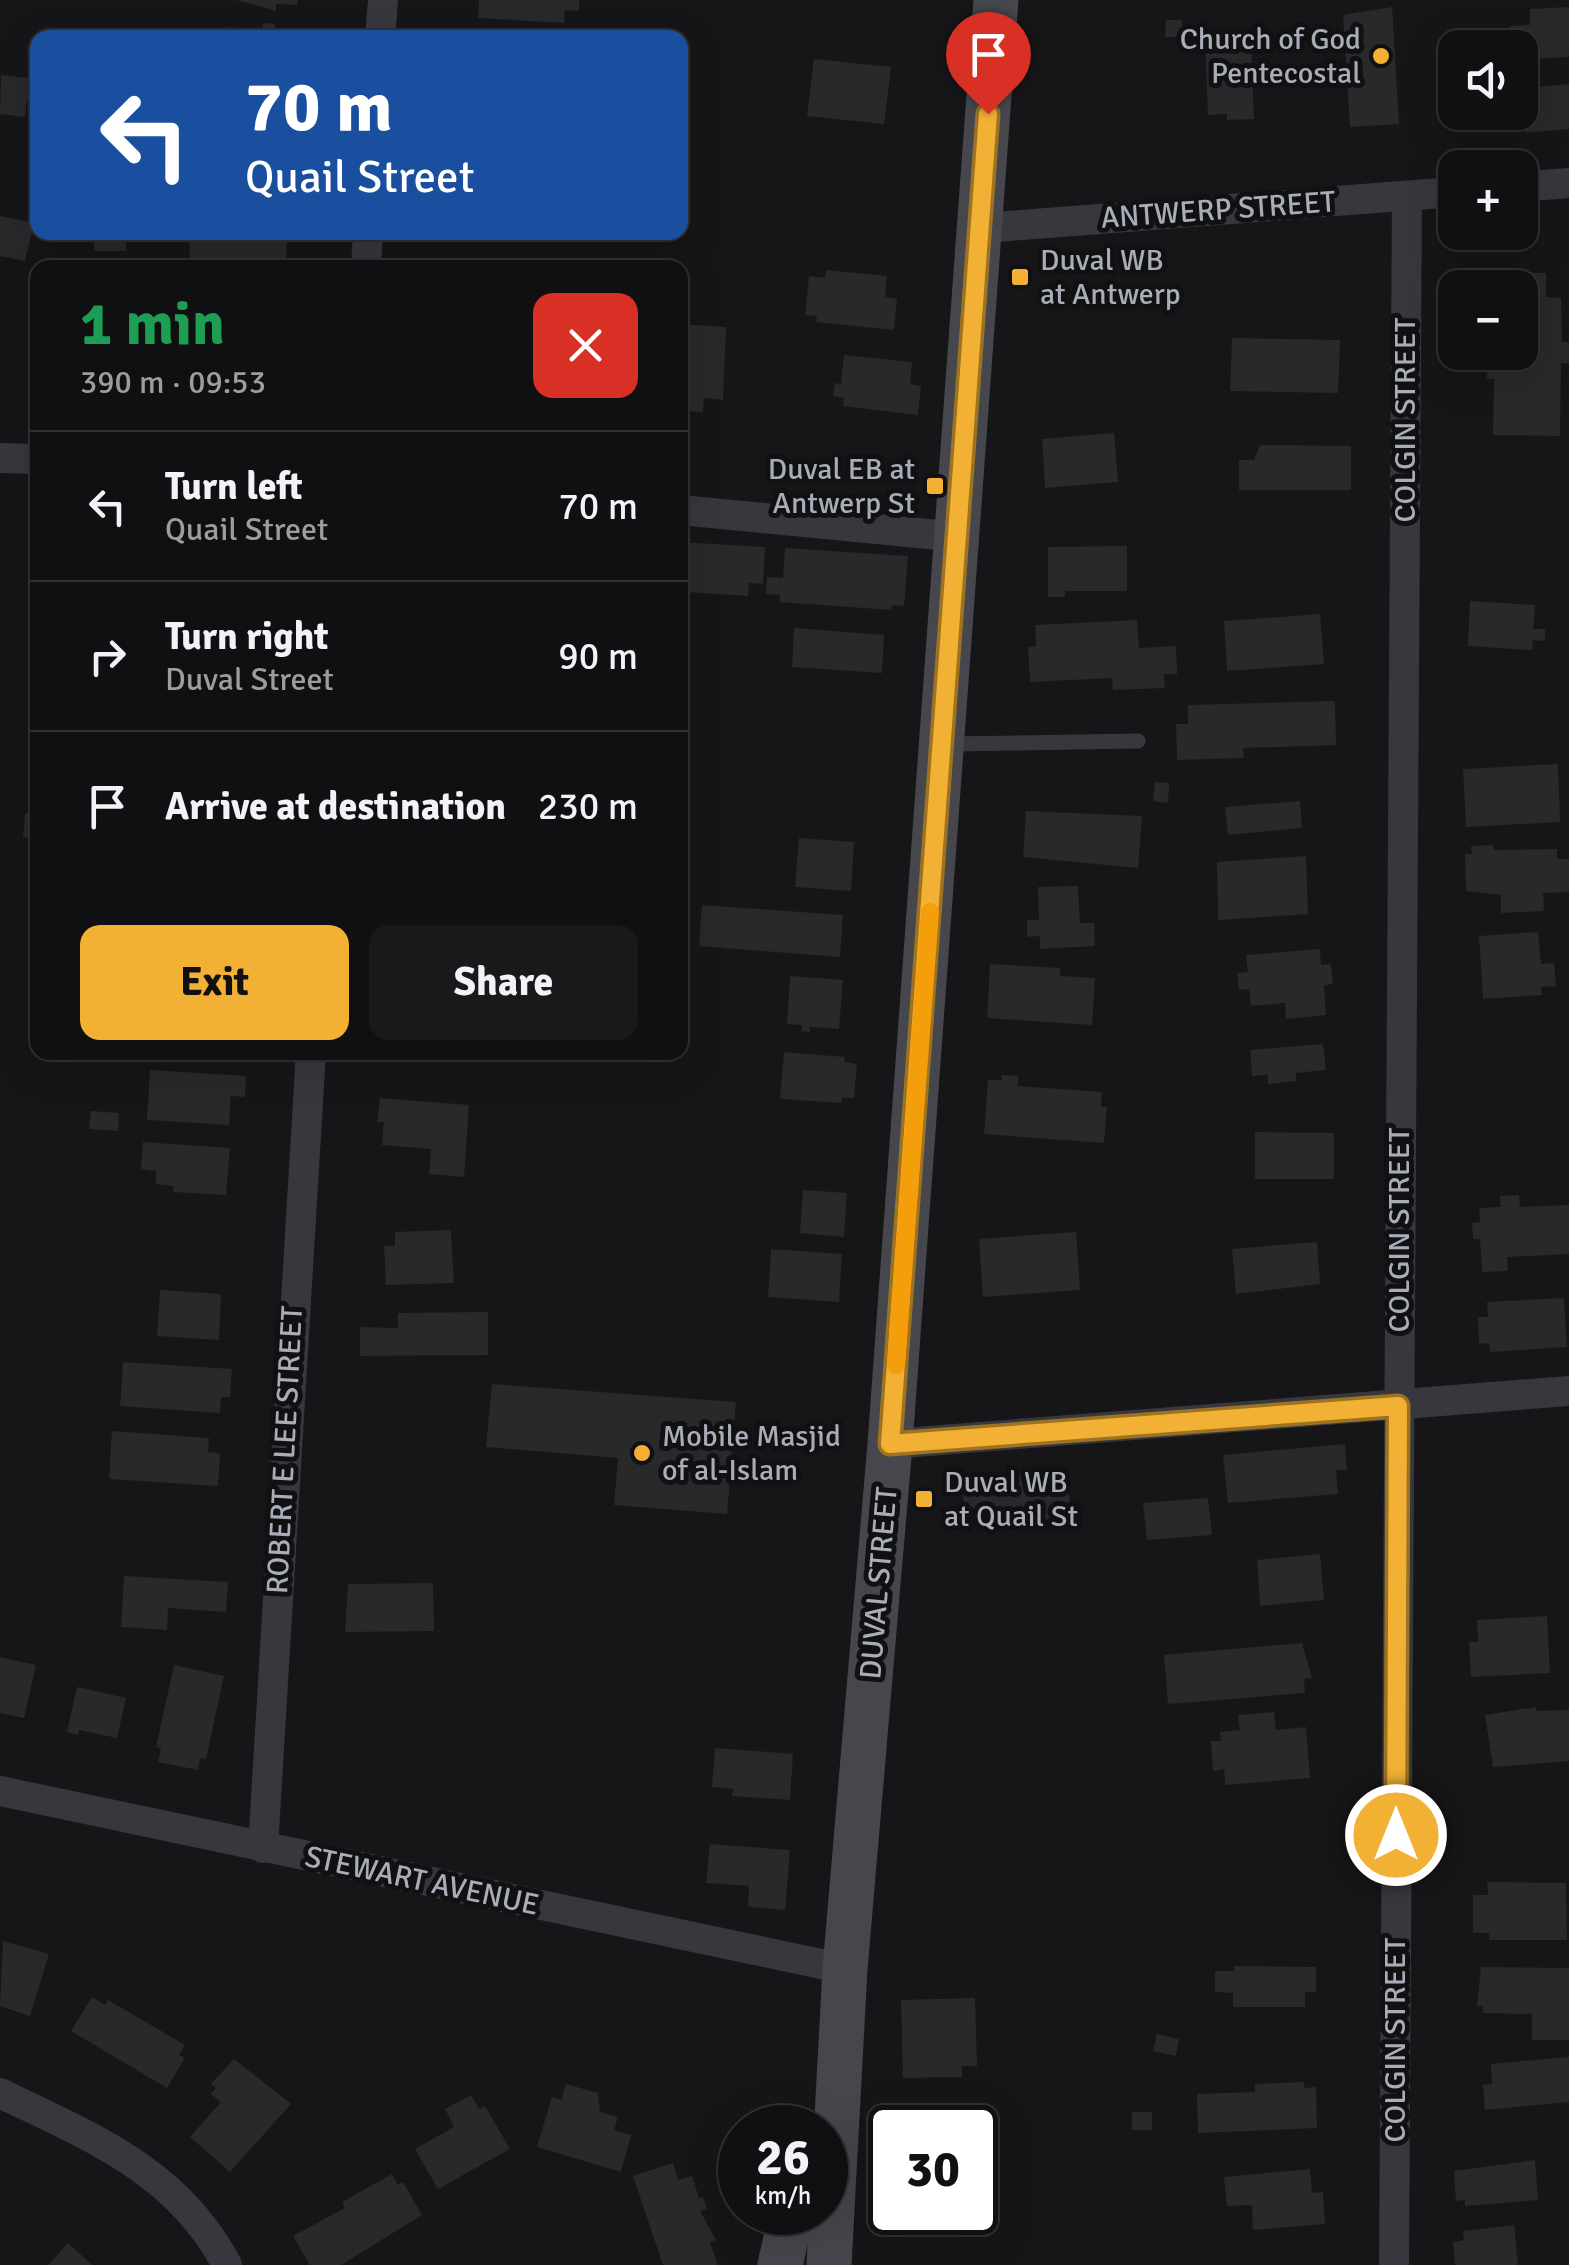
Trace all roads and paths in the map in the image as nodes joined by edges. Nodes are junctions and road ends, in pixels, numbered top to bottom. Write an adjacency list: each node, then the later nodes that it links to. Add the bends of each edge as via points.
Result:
1 (382, 0): 3 (street)
2 (996, 0): 8 (street, DUVAL STREET)
3 (380, 30)
4 (1569, 184): 5 (street)
5 (1538, 186)
6 (1438, 193): 7 (street, ANTWERP STREET)
7 (1407, 196): 8 (street, ANTWERP STREET); 17 (street, COLGIN STREET)
8 (981, 228): 12 (street, DUVAL STREET)
9 (0, 458): 10 (street)
10 (30, 460)
11 (688, 511): 12 (street)
12 (959, 536): 14 (street, DUVAL STREET)
13 (1138, 741): 14 (lane)
14 (943, 744): 18 (street, DUVAL STREET)
15 (310, 1060): 20 (street, ROBERT E LEE STREET)
16 (1569, 1391): 17 (street)
17 (1398, 1406): 18 (street); 28 (street, COLGIN STREET)
18 (890, 1444): 21 (street, DUVAL STREET)
19 (0, 1791): 20 (street, STEWART AVENUE)
20 (263, 1848): 21 (street, STEWART AVENUE)
21 (846, 1968): 23 (street, DUVAL STREET); 27 (street, DUVAL STREET)
22 (0, 2093): 25 (street, via 164,2181)
23 (815, 2105)
24 (787, 2235): 26 (street)
25 (228, 2265)
26 (780, 2265)
27 (830, 2265)
28 (1394, 2265)

